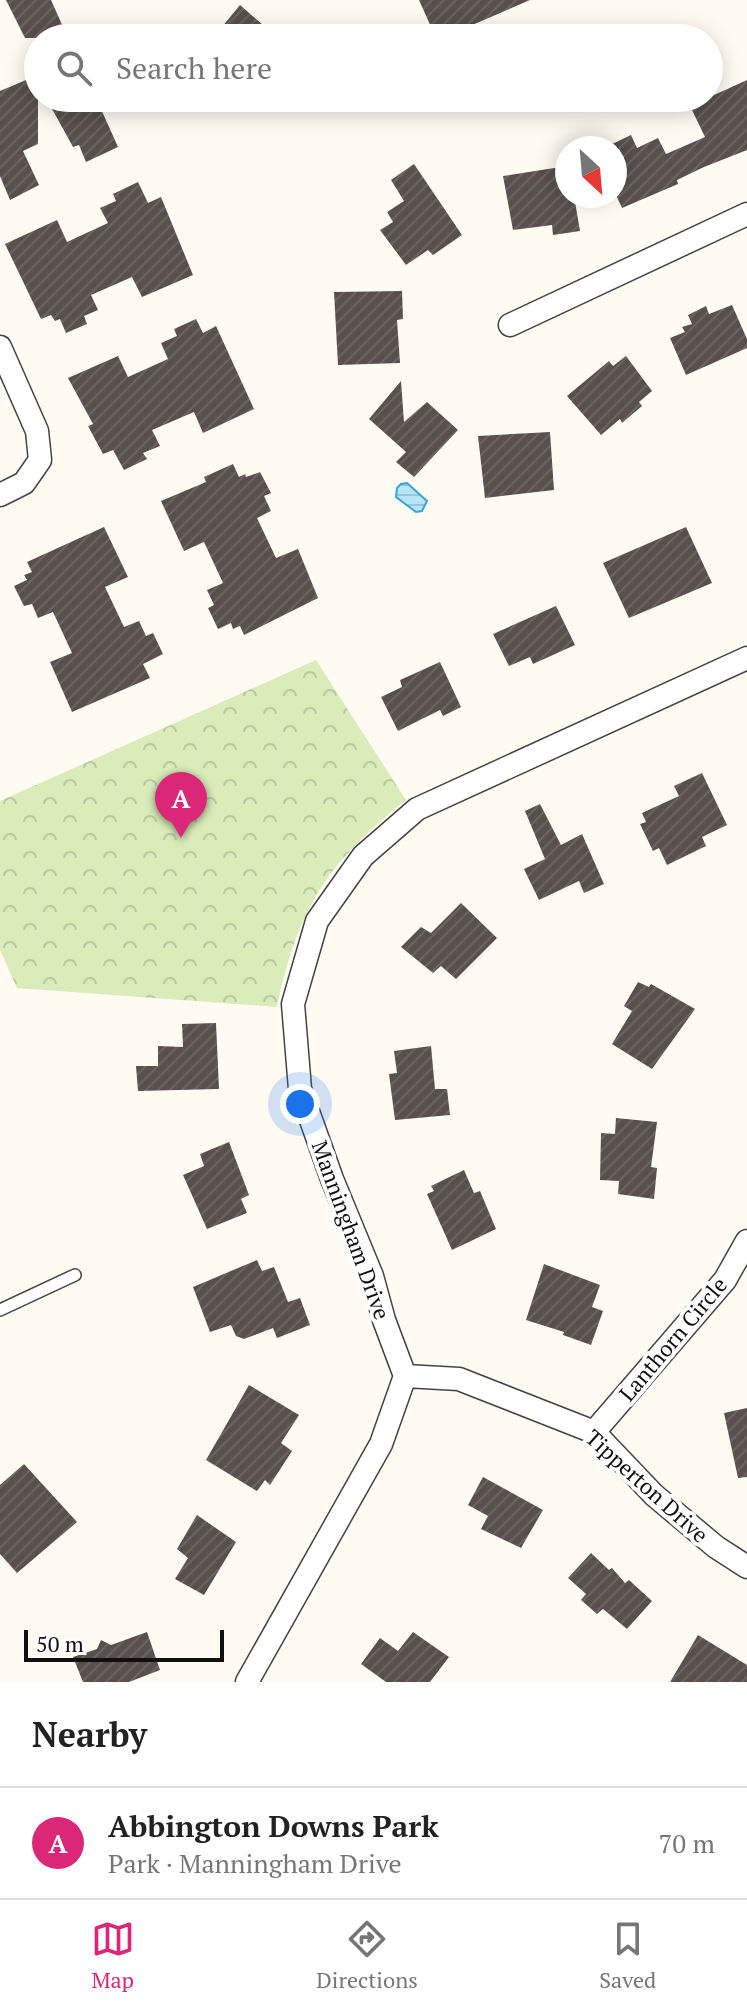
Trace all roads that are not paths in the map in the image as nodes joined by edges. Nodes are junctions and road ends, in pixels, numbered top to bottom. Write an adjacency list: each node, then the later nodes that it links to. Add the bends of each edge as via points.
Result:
1 (747, 214): 2 (street)
2 (510, 325)
3 (0, 347): 4 (street, via 37,431 40,460 24,483)
4 (0, 495)
5 (747, 658): 9 (street, Manningham Drive, via 417,809 363,856 317,921 293,1004 300,1089)
6 (747, 1241): 10 (street, Lanthorn Circle, via 725,1280)
7 (75, 1275): 8 (lane)
8 (0, 1310)
9 (405, 1376): 10 (street, Tipperton Drive, via 459,1379); 12 (street, via 381,1444)
10 (594, 1432): 11 (street, Tipperton Drive, via 654,1495)
11 (747, 1567)
12 (247, 1682)

